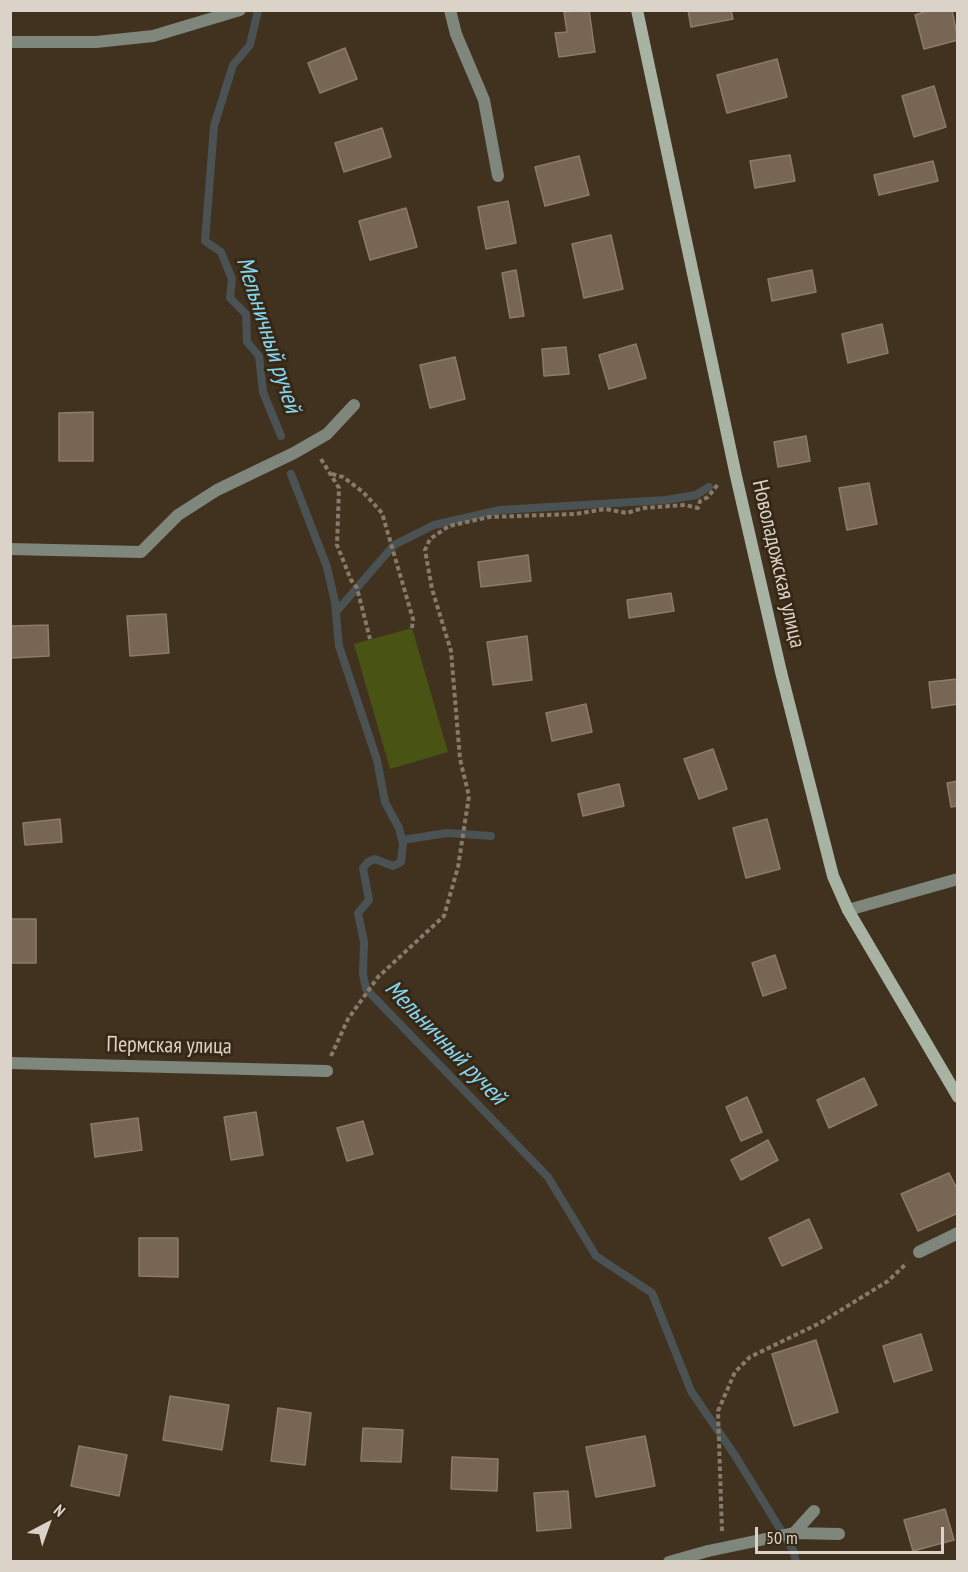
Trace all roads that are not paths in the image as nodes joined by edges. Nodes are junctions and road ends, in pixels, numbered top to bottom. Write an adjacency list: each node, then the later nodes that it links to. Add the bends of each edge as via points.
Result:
1 (240, 10): 4 (street, via 153,36 96,42)
2 (450, 10): 5 (street, via 484,100)
3 (637, 10): 9 (street, Новоладожская улица, via 781,672 833,876)
4 (10, 42)
5 (498, 176)
6 (354, 405): 7 (street, via 327,434 217,490 178,515 141,552)
7 (10, 549)
8 (957, 879): 9 (street)
9 (848, 910): 12 (street, Новоладожская улица)
10 (10, 1063): 11 (street, Пермская улица)
11 (327, 1071)
12 (957, 1097)
13 (957, 1233): 14 (street)
14 (919, 1252)
15 (814, 1511): 16 (street)
16 (794, 1533): 17 (street); 18 (street)
17 (839, 1534)
18 (669, 1562)

